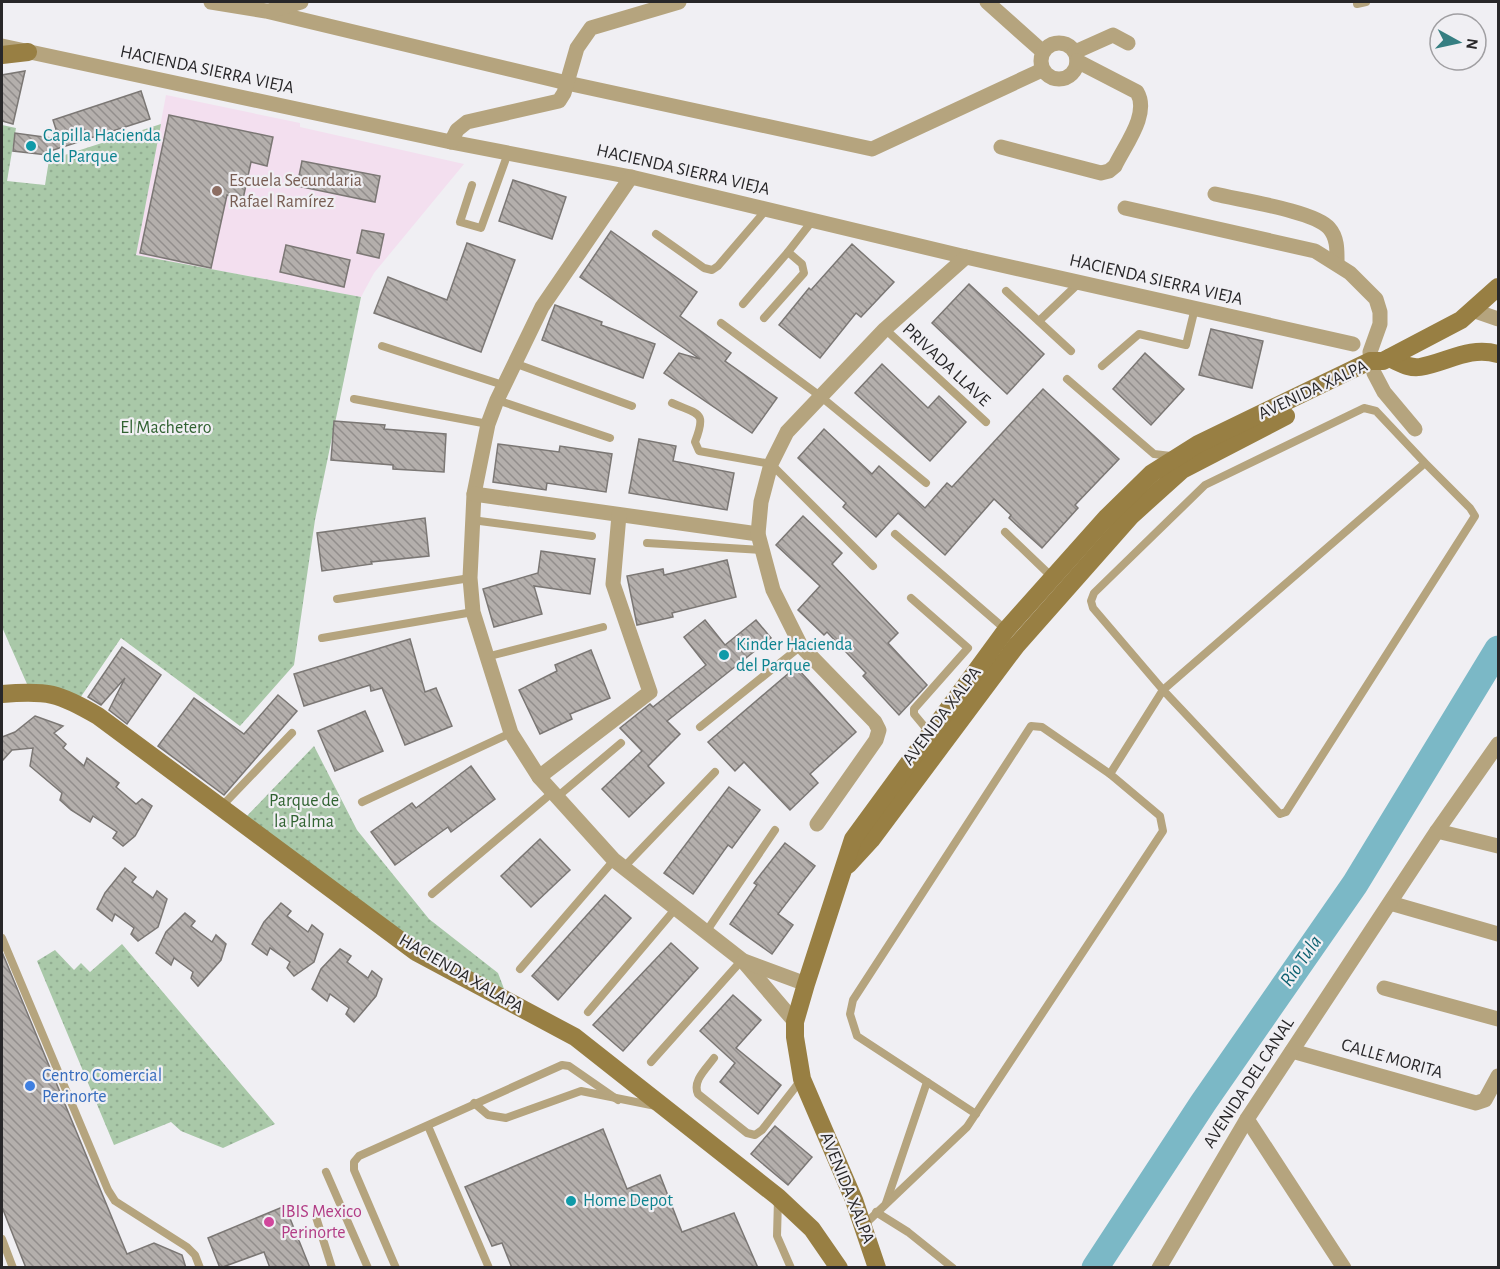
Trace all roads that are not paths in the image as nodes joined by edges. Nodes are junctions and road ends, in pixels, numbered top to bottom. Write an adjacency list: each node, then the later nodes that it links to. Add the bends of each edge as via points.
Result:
1 (220, 2): 7 (street)
2 (301, 2): 7 (street)
3 (679, 2): 15 (street, via 591,28 577,48)
4 (987, 2): 10 (street)
5 (1366, 2): 6 (lane)
6 (1357, 4)
7 (266, 11): 15 (street)
8 (1128, 43): 13 (street, via 1113,35)
9 (2, 45): 11 (street, HACIENDA SIERRA VIEJA)
10 (1042, 51): 13 (street, via 1059,42 1068,45); 14 (street)
11 (28, 52): 12 (main road); 16 (street, HACIENDA SIERRA VIEJA)
12 (2, 55)
13 (1076, 56): 14 (street, via 1074,71 1068,77 1058,80); 17 (street, via 1137,92 1142,100 1142,111 1115,165 1110,171 1101,172)
14 (1042, 70): 15 (street, via 872,149)
15 (567, 83): 16 (street, via 559,101 467,122)
16 (451, 142): 18 (street, HACIENDA SIERRA VIEJA)
17 (1001, 147)
18 (508, 153): 19 (street, HACIENDA SIERRA VIEJA); 20 (lane, via 481,228 460,222)
19 (631, 177): 23 (street, HACIENDA SIERRA VIEJA); 44 (street, via 542,307)
20 (472, 185)
21 (1215, 194): 28 (street, via 1312,217 1329,228 1336,243)
22 (1125, 208): 28 (street, via 1315,251)
23 (767, 209): 24 (street, HACIENDA SIERRA VIEJA); 25 (lane, via 712,270)
24 (813, 220): 26 (lane); 27 (street, HACIENDA SIERRA VIEJA)
25 (656, 234)
26 (788, 252): 32 (lane); 35 (lane, via 802,264 804,273)
27 (966, 257): 29 (street, HACIENDA SIERRA VIEJA); 39 (street)
28 (1337, 264): 45 (street, via 1376,299)
29 (1079, 283): 33 (street, HACIENDA SIERRA VIEJA); 37 (lane)
30 (1498, 287): 34 (main road, AVENIDA XALPA)
31 (1006, 291): 37 (lane)
32 (743, 304)
33 (1195, 308): 40 (street, HACIENDA SIERRA VIEJA); 46 (lane, via 1186,345 1139,334)
34 (1472, 310): 36 (street); 45 (main road, AVENIDA XALPA, via 1461,320)
35 (764, 318)
36 (1498, 319)
37 (1039, 321): 42 (lane)
38 (721, 323): 49 (lane)
39 (885, 329): 49 (street); 54 (lane, PRIVADA LLAVE)
40 (1353, 344)
41 (382, 346): 48 (lane)
42 (1071, 351)
43 (1498, 354): 45 (main road, via 1456,354 1419,367)
44 (514, 363): 48 (street); 53 (lane)
45 (1379, 363): 56 (street, via 1384,392); 60 (main road, AVENIDA XALPA, via 1198,444)
46 (1102, 366)
47 (1067, 379): 60 (lane, via 1154,454)
48 (503, 385): 51 (street)
49 (820, 396): 59 (street, via 787,432); 61 (lane)
50 (354, 399): 55 (lane)
51 (497, 400): 55 (street); 57 (lane)
52 (672, 403): 59 (lane, via 701,418 695,442 699,451)
53 (632, 406)
54 (986, 422)
55 (488, 424): 62 (street)
56 (1415, 429)
57 (610, 438)
58 (1425, 463): 82 (lane); 82 (lane, via 1376,411 1364,408 1205,484 1090,601); 82 (lane, via 1470,508 1475,516 1472,525 1286,812 1276,811)
59 (771, 464): 66 (street); 71 (lane)
60 (1179, 464): 73 (main road, AVENIDA XALPA, via 1145,481)
61 (926, 483)
62 (474, 494): 63 (street); 64 (street)
63 (620, 515): 66 (street); 93 (street, via 613,584 650,692)
64 (472, 520): 68 (lane); 72 (street)
65 (1005, 532): 73 (lane)
66 (758, 534): 70 (street)
67 (895, 534): 78 (lane)
68 (592, 536)
69 (647, 543): 70 (lane)
70 (762, 550): 80 (street, via 773,591)
71 (873, 566)
72 (470, 578): 75 (lane); 76 (street)
73 (1059, 583): 78 (main road, AVENIDA XALPA)
74 (911, 598): 87 (lane, via 968,648 914,709 914,714)
75 (337, 599)
76 (473, 612): 79 (lane); 81 (street)
77 (603, 627): 81 (lane)
78 (1013, 635): 87 (main road, AVENIDA XALPA)
79 (322, 638)
80 (801, 646): 84 (lane); 97 (street, via 879,730 876,740)
81 (485, 658): 86 (street)
82 (1163, 690): 92 (lane)
83 (2, 693): 96 (main road, HACIENDA XALAPA, via 65,697 98,716)
84 (700, 727)
85 (292, 733): 96 (lane)
86 (511, 733): 93 (street); 95 (lane)
87 (936, 737): 110 (main road, AVENIDA XALPA, via 853,839)
88 (621, 743): 94 (lane)
89 (1498, 744): 90 (street, AVENIDA DEL CANAL)
90 (1494, 759): 99 (street, AVENIDA DEL CANAL)
91 (715, 772): 101 (lane)
92 (1110, 774): 120 (lane, via 1042,727 1031,726 859,988 850,1014 857,1036); 124 (lane, via 1160,816 1163,831)
93 (539, 777): 94 (street)
94 (555, 795): 101 (street); 102 (lane)
95 (362, 802)
96 (221, 807): 123 (main road, HACIENDA XALAPA, via 416,952 575,1037)
97 (817, 824)
98 (775, 830): 105 (lane)
99 (1437, 831): 100 (street); 103 (street, AVENIDA DEL CANAL)
100 (1498, 846)
101 (619, 863): 104 (street); 109 (lane)
102 (432, 894)
103 (1390, 903): 106 (street); 115 (street, AVENIDA DEL CANAL)
104 (676, 908): 105 (street); 112 (lane)
105 (706, 932): 108 (street)
106 (1498, 934)
107 (2, 938): 134 (lane, via 115,1202 188,1246)
108 (742, 960): 110 (street); 114 (street); 117 (lane)
109 (520, 969)
110 (806, 984): 114 (main road, AVENIDA XALPA)
111 (1384, 988): 113 (street)
112 (588, 1012)
113 (1498, 1019)
114 (795, 1022): 119 (main road, AVENIDA XALPA)
115 (1292, 1051): 118 (street, CALLE MORITA, via 1481,1104); 125 (street, AVENIDA DEL CANAL)
116 (714, 1058): 119 (lane, via 698,1080 698,1094 747,1133 755,1135)
117 (651, 1062)
118 (1498, 1076)
119 (802, 1079): 131 (main road, AVENIDA XALPA)
120 (927, 1082): 124 (lane); 129 (lane)
121 (618, 1100): 122 (lane, via 572,1092 506,1118 488,1115); 122 (lane, via 562,1065); 123 (lane)
122 (474, 1103): 126 (lane)
123 (669, 1109): 128 (main road, HACIENDA XALAPA)
124 (976, 1114): 129 (lane, via 959,1137)
125 (1247, 1119): 143 (street, AVENIDA DEL CANAL); 144 (street)
126 (428, 1126): 137 (lane, via 359,1156 354,1162); 138 (lane)
127 (326, 1172): 136 (lane)
128 (778, 1197): 139 (lane, via 777,1236); 140 (main road, HACIENDA XALAPA, via 812,1229)
129 (885, 1204): 131 (lane)
130 (316, 1216): 135 (lane)
131 (870, 1219): 141 (main road, AVENIDA XALPA); 142 (lane, via 908,1232)
132 (2, 1239): 133 (lane)
133 (14, 1268)
134 (200, 1268)
135 (332, 1268)
136 (368, 1268)
137 (396, 1268)
138 (489, 1268)
139 (791, 1268)
140 (839, 1268)
141 (877, 1268)
142 (952, 1268)
143 (1159, 1268)
144 (1344, 1268)

